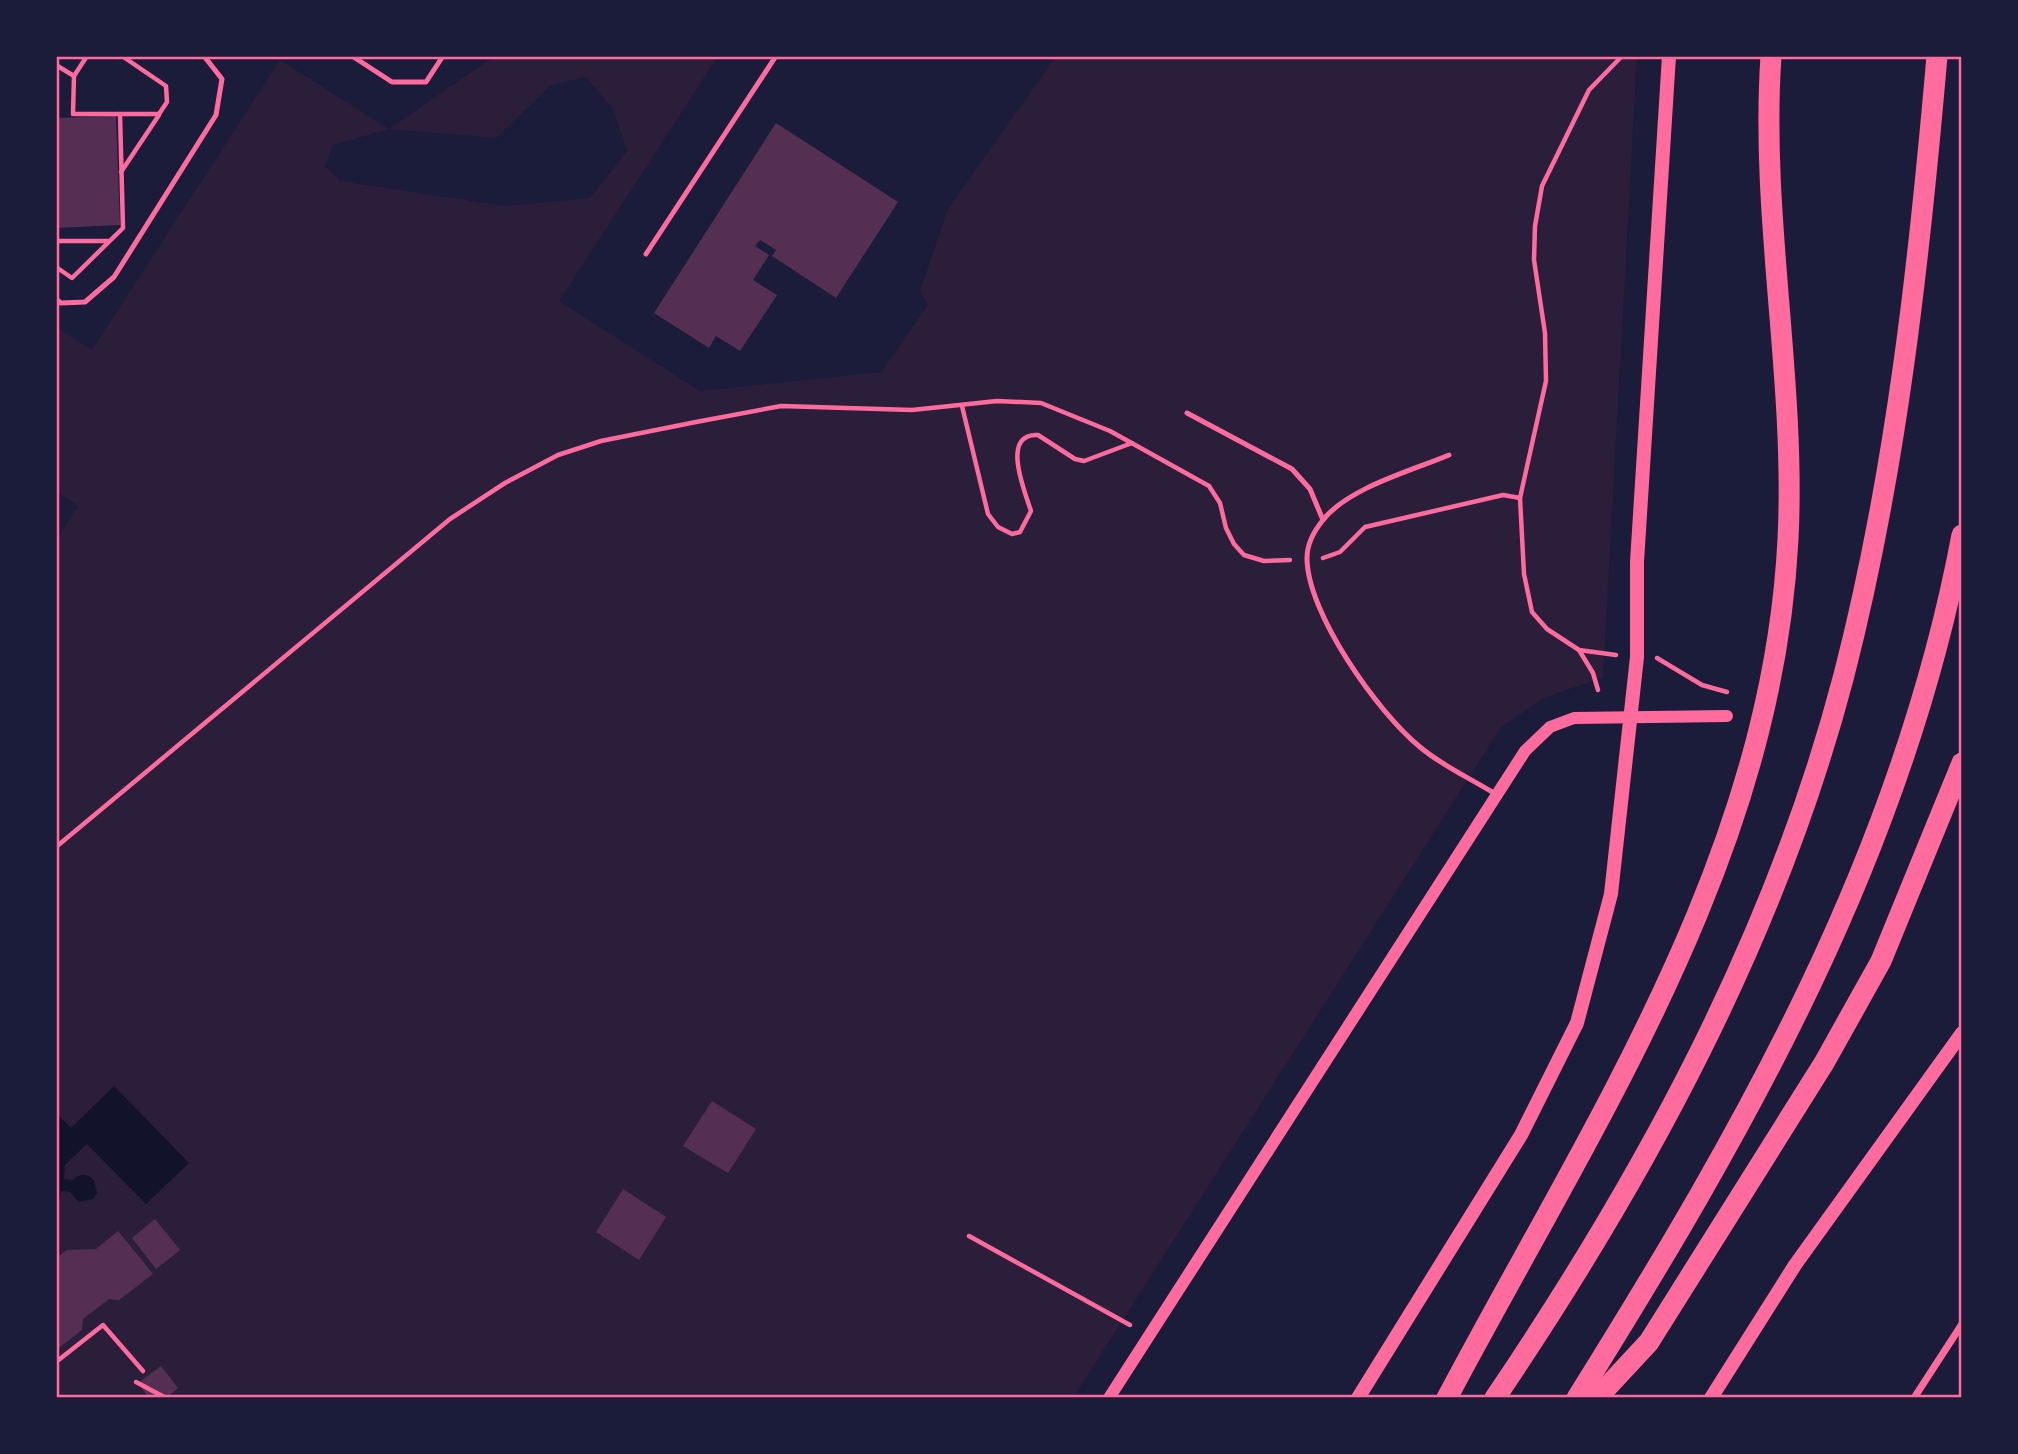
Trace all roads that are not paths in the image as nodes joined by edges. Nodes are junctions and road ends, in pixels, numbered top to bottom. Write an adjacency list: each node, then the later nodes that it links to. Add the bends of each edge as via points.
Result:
1 (204, 56): 9 (lane, via 222,79 216,115 114,276 85,302)
2 (352, 56): 3 (lane, via 392,82 426,82)
3 (443, 56)
4 (776, 56): 8 (lane)
5 (1669, 56): 14 (main road, via 1638,534)
6 (1770, 56): 22 (highway, via 1769,182 1790,473 1776,653 1761,724 1711,880 1645,1035)
7 (1937, 56): 23 (highway, via 1894,434 1843,677 1787,853 1742,966 1690,1073 1596,1238)
8 (646, 254)
9 (56, 299)
10 (1187, 413): 12 (lane, via 1292,469 1310,489)
11 (1449, 455): 12 (lane, via 1340,501)
12 (1323, 520): 17 (lane, via 1310,539 1307,559 1317,602 1350,664 1420,747)
13 (1962, 535): 24 (highway, via 1908,742 1855,890 1825,958 1712,1179)
14 (1633, 715): 15 (street); 17 (street, via 1574,718 1550,727 1525,751); 21 (main road, via 1611,894 1577,1023 1521,1135)
15 (1727, 716)
16 (1962, 763): 25 (highway, via 1881,961 1824,1063 1649,1342)
17 (1497, 795): 20 (street)
18 (1962, 1033): 26 (main road, via 1795,1265)
19 (1962, 1324): 27 (street)
20 (1109, 1398)
21 (1358, 1398)
22 (1447, 1398)
23 (1495, 1398)
24 (1577, 1398)
25 (1597, 1398)
26 (1711, 1398)
27 (1914, 1398)

